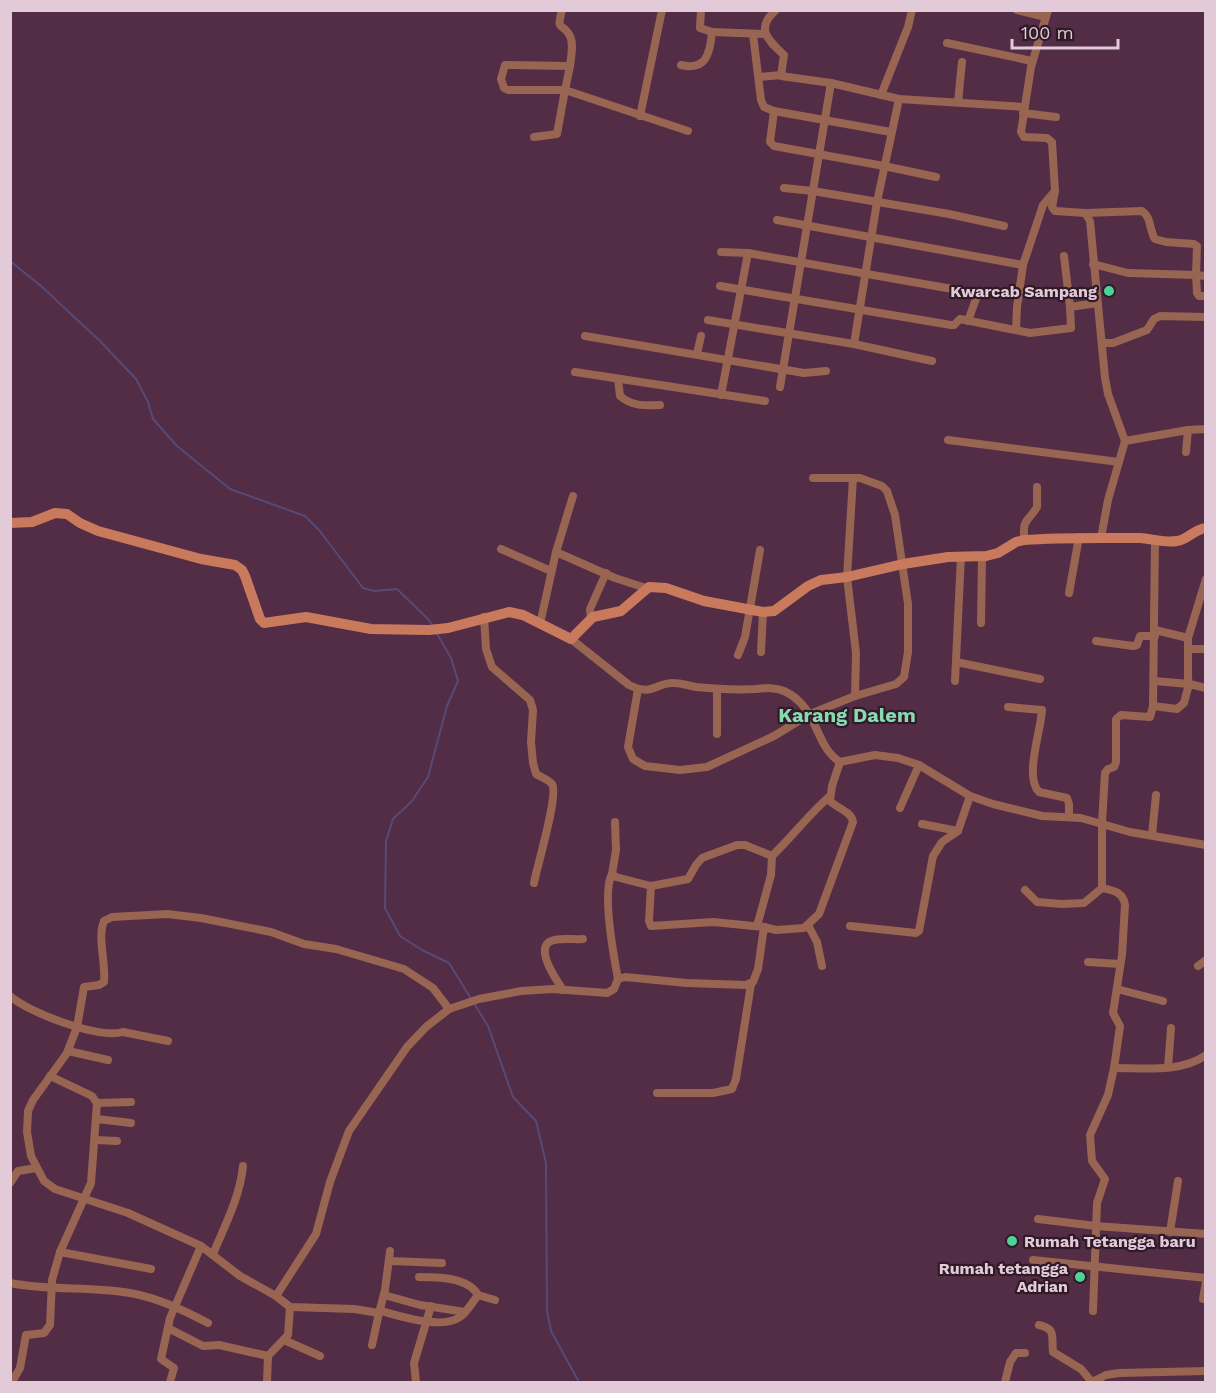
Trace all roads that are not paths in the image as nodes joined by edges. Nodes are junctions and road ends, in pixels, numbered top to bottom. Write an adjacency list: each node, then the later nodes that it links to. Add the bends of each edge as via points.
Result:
1 (562, 10): 15 (street, via 559,24 572,42)
2 (662, 10): 25 (street)
3 (701, 10): 8 (street, via 700,28)
4 (776, 10): 10 (street, via 767,20)
5 (912, 10): 20 (street)
6 (1017, 10): 7 (street)
7 (1047, 14): 12 (street)
8 (712, 32): 9 (street); 14 (street, via 703,63)
9 (753, 34): 10 (street); 17 (street)
10 (765, 34): 16 (street, via 784,55)
11 (947, 43): 12 (street)
12 (1032, 61): 23 (street)
13 (962, 62): 22 (street)
14 (681, 64)
15 (570, 66): 19 (street); 19 (street, via 505,65 503,69 501,79 508,90)
16 (781, 75): 17 (street); 18 (street)
17 (759, 77): 24 (street, via 764,107)
18 (831, 83): 20 (street); 27 (street)
19 (565, 90): 25 (street); 30 (street, via 557,135)
20 (881, 95): 21 (street)
21 (899, 99): 22 (street); 29 (street)
22 (958, 102): 23 (street)
23 (1023, 110): 26 (street); 36 (street, via 1023,136 1052,142)
24 (774, 111): 27 (street); 31 (street, via 770,142 774,147)
25 (640, 116): 28 (street)
26 (1056, 117)
27 (824, 120): 29 (street); 31 (street)
28 (688, 131)
29 (891, 132): 32 (street)
30 (534, 137)
31 (818, 154): 32 (street); 35 (street)
32 (884, 166): 33 (street); 37 (street)
33 (936, 177)
34 (784, 188): 35 (street)
35 (813, 191): 37 (street); 40 (street)
36 (1055, 191): 38 (street, via 1054,211); 48 (street, via 1045,201)
37 (877, 202): 41 (street); 42 (street)
38 (1084, 213): 47 (street, via 1090,221); 50 (street, via 1142,211 1155,239 1197,246)
39 (777, 220): 40 (street)
40 (807, 226): 42 (street); 46 (street)
41 (1004, 226)
42 (872, 236): 48 (street); 49 (street)
43 (721, 252): 44 (street)
44 (748, 253): 46 (street); 53 (street)
45 (1064, 256): 57 (street)
46 (800, 262): 49 (street); 55 (street)
47 (1093, 264): 50 (street, via 1128,273); 56 (street)
48 (1023, 265): 63 (street)
49 (866, 273): 58 (street); 61 (street, via 975,293)
50 (1196, 275): 51 (street); 54 (street, via 1197,294)
51 (1206, 276)
52 (720, 286): 53 (street)
53 (742, 289): 55 (street); 62 (street)
54 (1206, 296)
55 (794, 298): 58 (street); 64 (street)
56 (1097, 303): 57 (street); 67 (street)
57 (1070, 307): 63 (street, via 1071,328 1030,333)
58 (860, 308): 61 (street, via 951,325 960,319); 68 (street)
59 (1206, 317): 67 (street, via 1160,316 1147,330 1113,343)
60 (708, 320): 62 (street)
61 (968, 321): 63 (street)
62 (734, 325): 64 (street); 70 (street)
63 (1016, 330)
64 (789, 333): 68 (street); 72 (street)
65 (585, 336): 69 (street)
66 (702, 336): 69 (street)
67 (1102, 343): 83 (street, via 1108,394)
68 (854, 344): 71 (street)
69 (697, 354): 70 (street)
70 (727, 360): 72 (street); 77 (street)
71 (932, 361)
72 (783, 369): 73 (street, via 804,373); 76 (street)
73 (826, 370)
74 (575, 372): 75 (street)
75 (618, 379): 77 (street); 79 (street, via 620,396 628,403)
76 (780, 387)
77 (721, 395): 78 (street)
78 (765, 401)
79 (660, 405)
80 (1206, 429): 81 (street)
81 (1188, 430): 83 (street); 84 (street)
82 (948, 440): 85 (street)
83 (1125, 441): 85 (street)
84 (1186, 452)
85 (1119, 462): 93 (street)
86 (813, 478): 87 (street)
87 (853, 478): 101 (street, via 871,481 887,491); 104 (street)
88 (1037, 487): 95 (street, via 1037,507 1024,525)
89 (573, 496): 98 (street)
90 (10, 523): 110 (street, via 32,522 62,513 98,531 235,565 245,576 264,623 306,617 371,629 429,630)
91 (1206, 528): 94 (street, via 1183,540)
92 (1079, 537): 93 (street); 95 (street); 107 (street)
93 (1101, 538): 94 (street)
94 (1155, 539): 114 (street)
95 (1024, 540): 100 (street)
96 (501, 549): 102 (street)
97 (760, 550): 108 (street)
98 (556, 552): 102 (street); 103 (street)
99 (961, 556): 100 (street); 101 (street); 122 (street)
100 (982, 556): 112 (street)
101 (903, 564): 104 (street); 130 (street, via 908,604 904,677 896,684)
102 (551, 571): 113 (street)
103 (606, 573): 106 (street); 111 (street, via 590,609)
104 (847, 577): 109 (street, via 821,580 774,610); 130 (street, via 856,653)
105 (1206, 579): 115 (street)
106 (646, 588): 108 (street, via 666,588); 111 (street, via 621,611)
107 (1069, 592)
108 (750, 610): 109 (street); 121 (street)
109 (763, 612): 120 (street)
110 (484, 617): 113 (street, via 515,613); 150 (street, via 486,649 492,667 530,700 533,763 536,774 551,782 553,788)
111 (591, 619): 116 (street)
112 (981, 623)
113 (540, 624): 116 (street)
114 (1155, 633): 115 (street); 117 (street, via 1140,636 1133,646); 125 (street)
115 (1188, 638): 118 (street)
116 (571, 639): 128 (street)
117 (1096, 641)
118 (1188, 649): 119 (street); 126 (street)
119 (1206, 649)
120 (761, 652)
121 (738, 655)
122 (956, 662): 123 (street); 124 (street)
123 (1040, 679)
124 (955, 681)
125 (1154, 681): 126 (street); 131 (street)
126 (1189, 684): 127 (street); 131 (street, via 1184,703 1177,709)
127 (1206, 688)
128 (638, 689): 129 (street, via 653,689 671,682); 133 (street, via 628,747 633,759 645,766 680,770 707,767 774,736)
129 (717, 689): 133 (street, via 781,690 798,700); 134 (street)
130 (855, 696): 133 (street)
131 (1153, 706): 143 (street, via 1150,717 1121,715 1116,719 1116,762 1105,773)
132 (1008, 707): 141 (street, via 1042,710 1033,764 1034,785 1042,793 1067,798)
133 (810, 714): 135 (street, via 823,742)
134 (717, 734)
135 (840, 762): 136 (street, via 887,755); 138 (street)
136 (919, 765): 139 (street); 140 (street)
137 (1156, 795): 146 (street)
138 (830, 796): 148 (street); 154 (street, via 830,801 848,813 853,822 819,914)
139 (970, 796): 141 (street, via 1029,813); 145 (street)
140 (900, 808)
141 (1069, 818): 143 (street)
142 (615, 822): 149 (street)
143 (1102, 823): 146 (street); 152 (street)
144 (922, 824): 145 (street)
145 (958, 831): 155 (street, via 942,842 933,856 919,931)
146 (1152, 835): 147 (street)
147 (1206, 845)
148 (772, 856): 151 (street, via 737,845 702,858 688,879); 156 (street)
149 (612, 874): 151 (street); 163 (street, via 608,886 609,934)
150 (534, 883)
151 (651, 886): 156 (street, via 651,926 712,922)
152 (1102, 888): 153 (street, via 1090,900 1074,904 1037,902); 160 (street, via 1124,899)
153 (1025, 890)
154 (808, 925): 156 (street, via 791,929); 161 (street, via 817,942)
155 (850, 926)
156 (760, 927): 164 (street, via 758,969)
157 (583, 939): 166 (street, via 556,940 546,946 547,963)
158 (1206, 960): 162 (street)
159 (1088, 962): 160 (street)
160 (1120, 964): 165 (street)
161 (822, 966)
162 (1198, 966)
163 (618, 979): 164 (street); 166 (street, via 614,989 607,993)
164 (751, 984): 179 (street, via 732,1089)
165 (1117, 989): 168 (street); 177 (street, via 1113,1013 1120,1026)
166 (562, 990): 169 (street, via 529,990)
167 (10, 996): 170 (street, via 34,1011)
168 (1163, 1001)
169 (449, 1009): 170 (street, via 425,982 387,963 209,920 167,914 133,915 104,921 104,982 84,987); 210 (street, via 406,1047 349,1131 316,1234)
170 (77, 1027): 172 (street); 173 (street)
171 (1171, 1028): 176 (street)
172 (168, 1041)
173 (68, 1051): 175 (street); 178 (street)
174 (1206, 1055): 176 (street, via 1191,1063)
175 (108, 1060)
176 (1168, 1067): 177 (street)
177 (1114, 1068): 192 (street, via 1108,1095 1090,1135 1092,1161 1105,1179 1097,1203)
178 (50, 1076): 181 (street, via 92,1096); 187 (street, via 28,1111 28,1143)
179 (657, 1093)
180 (132, 1102): 181 (street)
181 (97, 1103): 182 (street)
182 (97, 1119): 183 (street); 184 (street)
183 (131, 1123)
184 (95, 1140): 185 (street); 190 (street, via 91,1183)
185 (117, 1141)
186 (243, 1166): 198 (street, via 237,1197)
187 (36, 1168): 189 (street, via 18,1171); 190 (street, via 55,1189)
188 (1178, 1181): 193 (street)
189 (10, 1183)
190 (85, 1199): 195 (street, via 128,1213); 196 (street)
191 (1038, 1219): 192 (street)
192 (1096, 1226): 193 (street); 202 (street)
193 (1170, 1232): 194 (street)
194 (1206, 1234)
195 (201, 1246): 198 (street); 214 (street)
196 (60, 1251): 203 (street); 207 (street)
197 (390, 1251): 200 (street)
198 (213, 1254): 210 (street, via 240,1276)
199 (1033, 1260): 202 (street)
200 (390, 1261): 201 (street); 208 (street)
201 (442, 1263)
202 (1096, 1265): 205 (street); 216 (street)
203 (151, 1269)
204 (419, 1277): 209 (street, via 438,1276 467,1285)
205 (1206, 1280): 211 (street)
206 (10, 1283): 207 (street)
207 (51, 1288): 214 (street, via 131,1293); 231 (street, via 50,1325 44,1333 26,1335 20,1368)
208 (384, 1295): 213 (street); 217 (street)
209 (478, 1295): 212 (street); 218 (street)
210 (276, 1296): 215 (street)
211 (1203, 1299)
212 (495, 1300)
213 (431, 1306): 218 (street); 219 (street)
214 (176, 1307): 220 (street); 222 (street)
215 (290, 1307): 217 (street); 223 (street, via 289,1331)
216 (1093, 1311)
217 (380, 1312): 219 (street); 224 (street)
218 (465, 1312): 219 (street, via 450,1322)
219 (426, 1321): 234 (street, via 414,1363)
220 (208, 1323)
221 (1039, 1326): 230 (street, via 1052,1330 1053,1352 1082,1369)
222 (168, 1328): 226 (street, via 203,1346 219,1345); 232 (street, via 161,1359 174,1368)
223 (284, 1340): 226 (street); 227 (street)
224 (372, 1345)
225 (1025, 1353): 235 (street, via 1013,1357)
226 (268, 1356): 233 (street)
227 (320, 1356)
228 (1203, 1371): 229 (street); 237 (street)
229 (1135, 1372): 230 (street, via 1106,1375); 236 (street)
230 (1092, 1382)
231 (12, 1383)
232 (170, 1383)
233 (267, 1383)
234 (416, 1383)
235 (1005, 1383)
236 (1134, 1383)
237 (1200, 1383)

